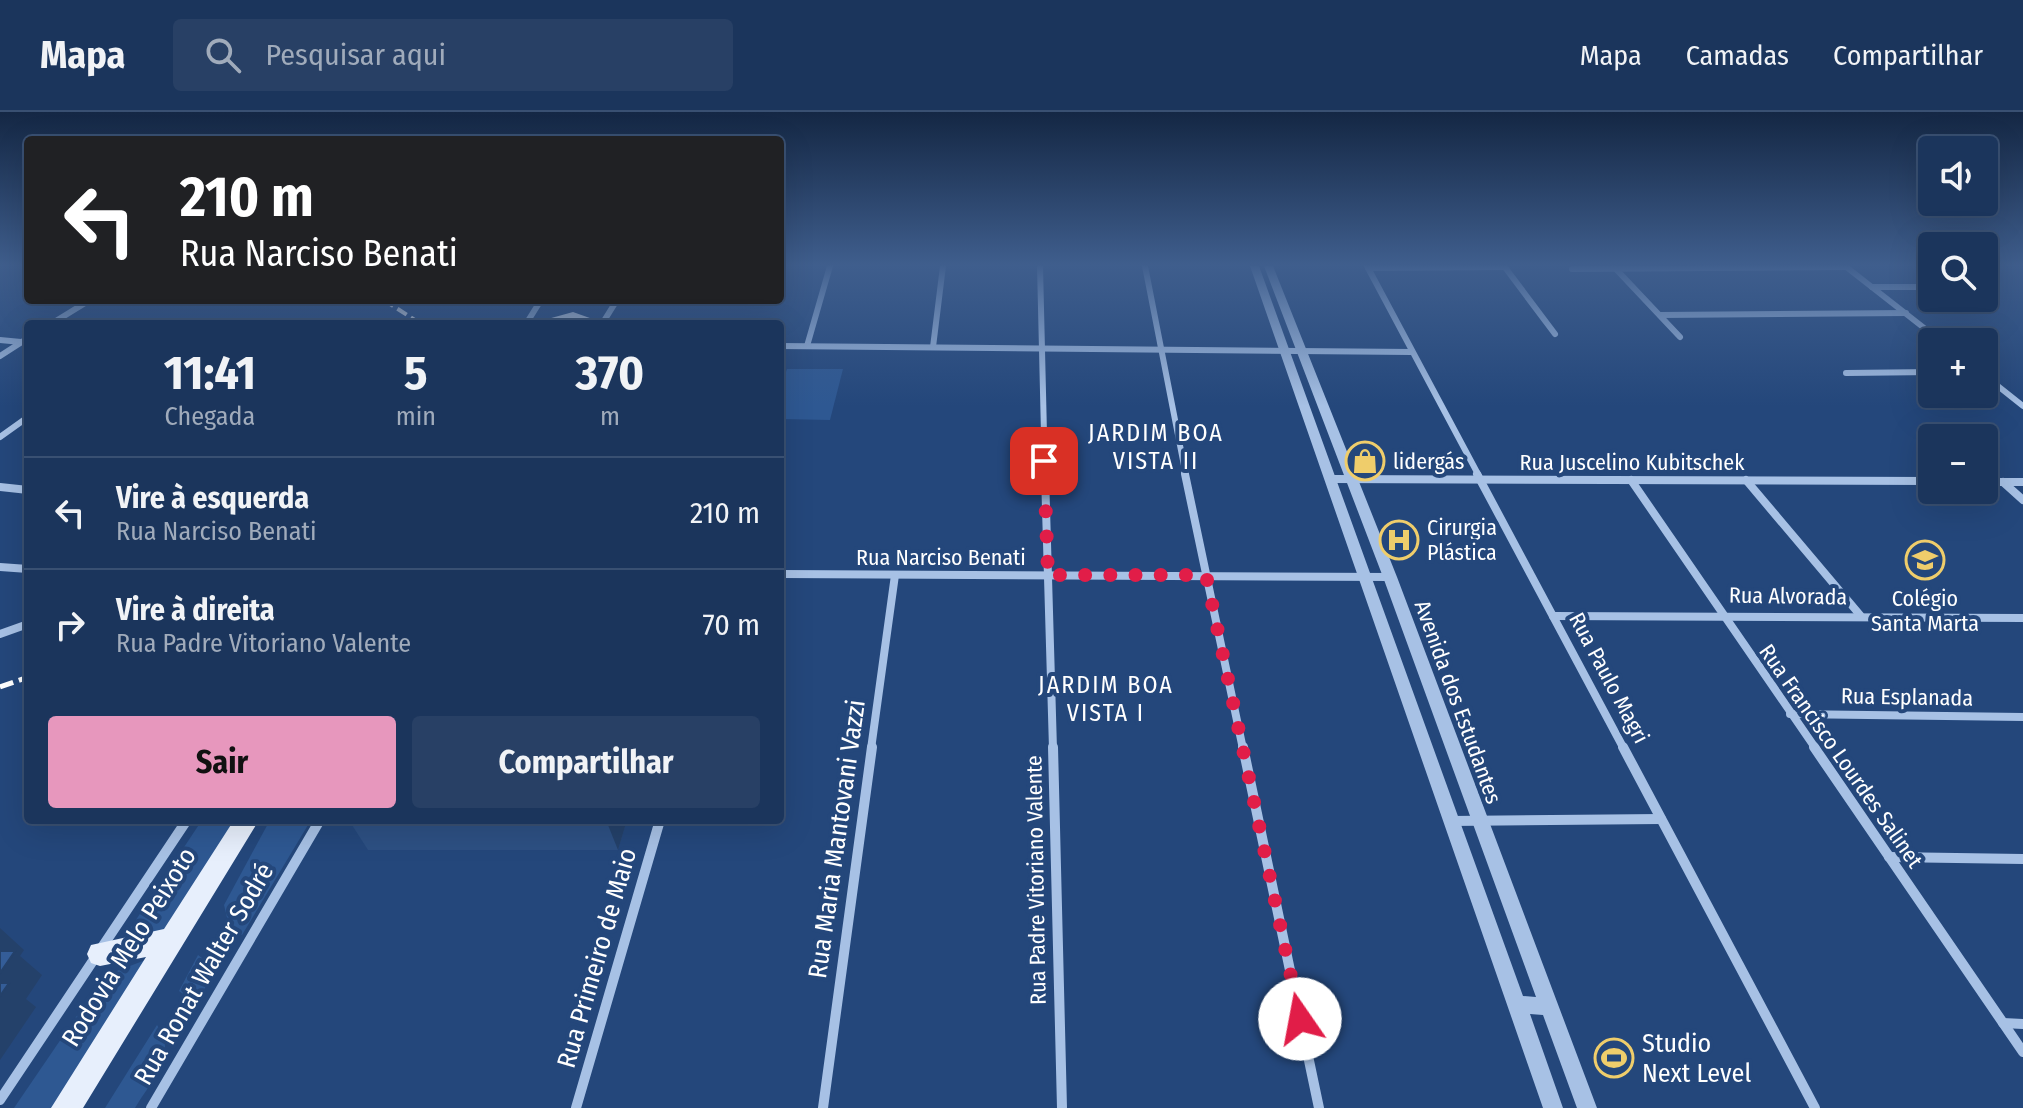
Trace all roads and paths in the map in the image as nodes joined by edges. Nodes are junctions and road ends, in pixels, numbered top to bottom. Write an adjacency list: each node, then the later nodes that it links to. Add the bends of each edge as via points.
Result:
1 (817, 312): 21 (street)
2 (937, 312): 22 (street)
3 (1040, 312): 23 (street, Rua Padre Vitoriano Valente)
4 (1153, 312): 24 (street)
5 (1275, 312): 25 (street, Avenida dos Estudantes)
6 (1282, 312): 25 (street, Avenida dos Estudantes)
7 (1391, 312): 26 (street, Rua Paulo Magri)
8 (1539, 312): 15 (street)
9 (1658, 312): 11 (street)
10 (1906, 313): 11 (street); 14 (street)
11 (1660, 315): 16 (street)
12 (556, 320): 13 (main road)
13 (587, 320)
14 (1925, 328)
15 (1555, 334)
16 (1680, 337)
17 (0, 340): 18 (street)
18 (24, 340)
19 (24, 341): 27 (street)
20 (784, 346): 21 (street)
21 (807, 346): 22 (street)
22 (933, 347): 23 (street)
23 (1040, 347): 24 (street); 50 (street, Rua Padre Vitoriano Valente)
24 (1159, 348): 25 (street); 51 (street)
25 (1293, 351): 26 (street); 34 (street, Avenida dos Estudantes); 35 (street, Avenida dos Estudantes)
26 (1412, 352): 36 (street, Rua Paulo Magri)
27 (0, 356)
28 (1918, 372): 29 (street)
29 (1846, 373)
30 (1998, 386): 31 (street)
31 (2023, 406)
32 (24, 421): 33 (street)
33 (0, 437)
34 (1332, 479): 35 (street, Rua Juscelino Kubitschek); 52 (street, Avenida dos Estudantes)
35 (1351, 479): 36 (street, Rua Juscelino Kubitschek); 53 (street, Avenida dos Estudantes)
36 (1479, 479): 37 (street, Rua Juscelino Kubitschek); 56 (street, Rua Paulo Magri)
37 (1631, 480): 38 (street, Rua Juscelino Kubitschek); 54 (street, Rua Francisco Lourdes Salinet)
38 (1746, 480): 39 (street, Rua Juscelino Kubitschek); 55 (street)
39 (1918, 481)
40 (1998, 482): 41 (street)
41 (2003, 482): 42 (street); 45 (street)
42 (2023, 482)
43 (0, 487): 44 (street)
44 (24, 490)
45 (2023, 500)
46 (0, 567): 47 (street)
47 (24, 569)
48 (784, 574): 49 (street, Rua Narciso Benati)
49 (895, 575): 50 (street, Rua Narciso Benati); 82 (street, Rua Maria Mantovani Vazzi)
50 (1048, 575): 51 (street, Rua Narciso Benati); 83 (street, Rua Padre Vitoriano Valente)
51 (1206, 575): 52 (street, Rua Narciso Benati); 84 (street)
52 (1366, 577): 53 (street, Rua Narciso Benati); 63 (street, Avenida dos Estudantes)
53 (1390, 577): 64 (street, Avenida dos Estudantes)
54 (1721, 614): 55 (street, Rua Alvorada); 56 (street, Rua Alvorada); 60 (street, Rua Francisco Lourdes Salinet)
55 (1860, 615): 57 (street, Rua Alvorada)
56 (1553, 616): 62 (street, Rua Paulo Magri)
57 (2023, 618)
58 (24, 625): 59 (street)
59 (0, 634)
60 (1790, 714): 61 (street, Rua Esplanada); 69 (street, Rua Francisco Lourdes Salinet)
61 (2023, 717)
62 (1661, 819): 64 (street); 87 (street, Rua Paulo Magri)
63 (1451, 821): 64 (street); 73 (street, Avenida dos Estudantes)
64 (1478, 821): 74 (street, Avenida dos Estudantes)
65 (184, 824): 72 (street)
66 (244, 824): 71 (main road, Rodovia Melo Peixoto)
67 (318, 824): 80 (street, Rua Ronat Walter Sodré)
68 (659, 824): 81 (street, Rua Primeiro de Maio)
69 (1889, 857): 70 (street); 75 (street, Rua Francisco Lourdes Salinet)
70 (2023, 859)
71 (170, 940): 72 (main road); 79 (main road, Rodovia Melo Peixoto)
72 (100, 954): 78 (street)
73 (1517, 1005): 74 (street); 85 (street, Avenida dos Estudantes)
74 (1548, 1006): 86 (street, Avenida dos Estudantes)
75 (2003, 1023): 76 (street); 77 (street, Rua Francisco Lourdes Salinet)
76 (2023, 1024)
77 (2023, 1052)
78 (0, 1100)
79 (66, 1108)
80 (151, 1108)
81 (576, 1108)
82 (823, 1108)
83 (1062, 1108)
84 (1319, 1108)
85 (1553, 1108)
86 (1587, 1108)
87 (1815, 1108)

